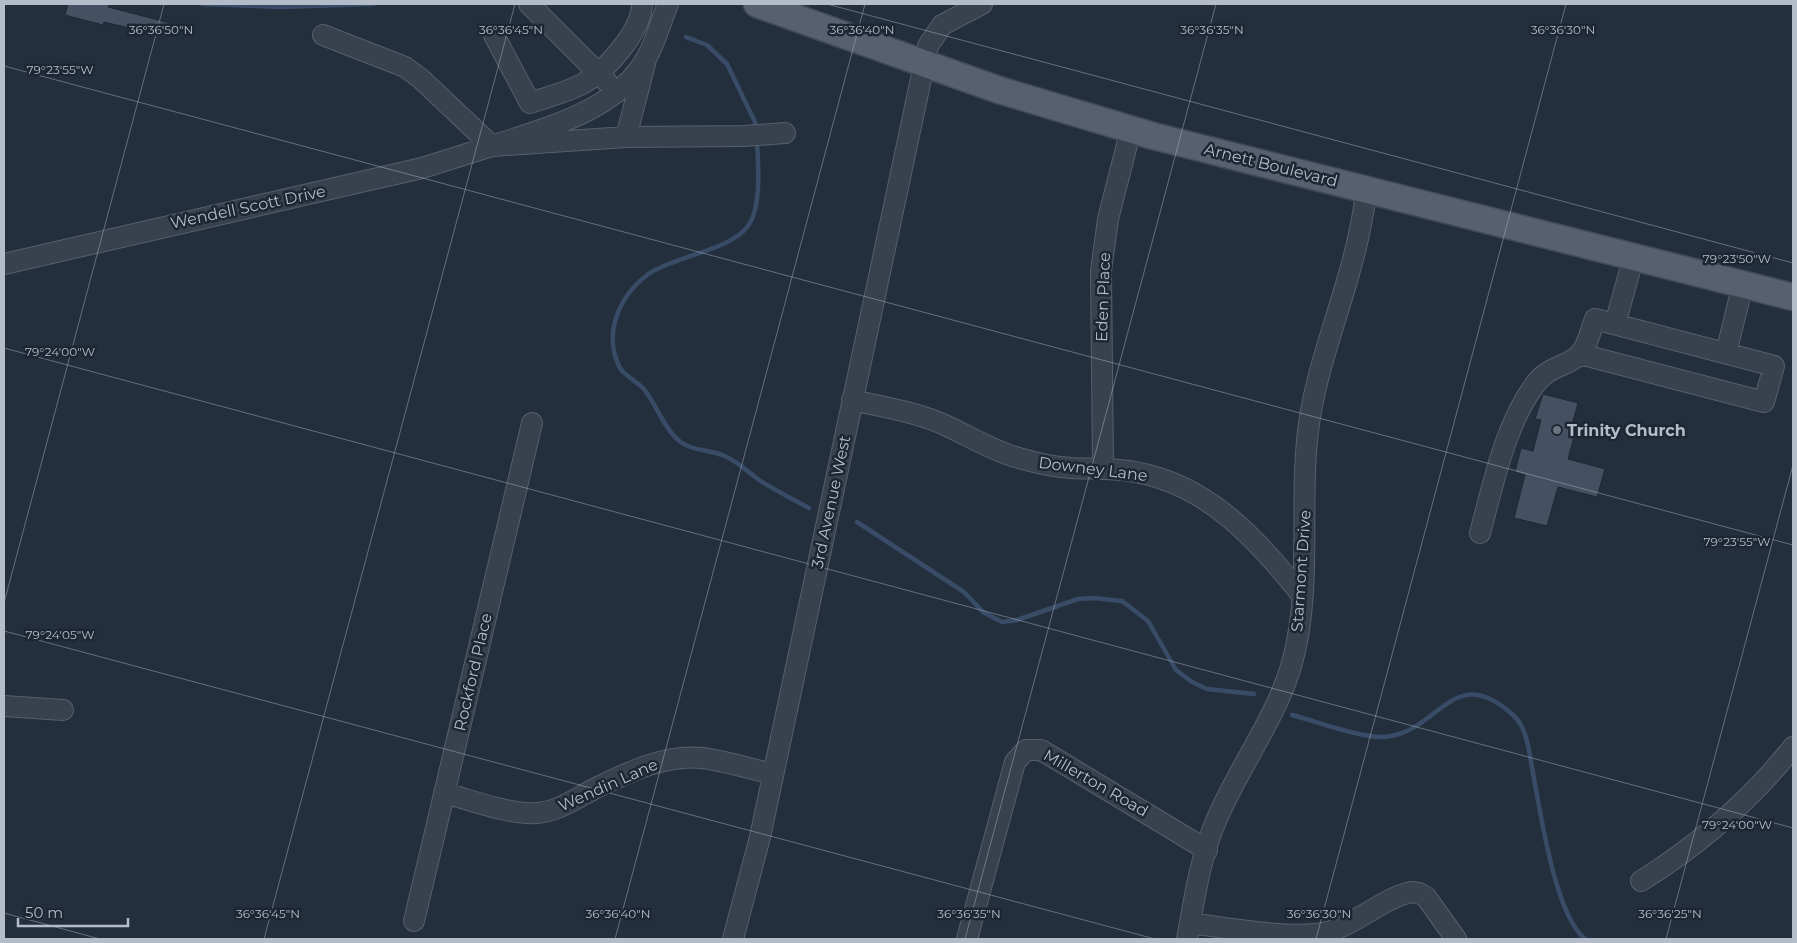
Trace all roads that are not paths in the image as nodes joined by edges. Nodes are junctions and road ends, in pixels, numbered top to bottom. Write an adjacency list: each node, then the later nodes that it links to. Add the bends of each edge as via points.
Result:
1 (642, 4): 10 (street, via 636,27 622,48)
2 (668, 4): 8 (street, Wendell Scott Drive)
3 (757, 4): 9 (main road, Arnett Boulevard)
4 (982, 4): 9 (street, via 942,25 928,46)
5 (543, 6): 10 (street)
6 (323, 34): 15 (street, via 405,67)
7 (494, 35): 10 (street, via 530,104 584,83)
8 (647, 57): 11 (street, Wendell Scott Drive, via 634,75); 14 (street, Wendell Scott Drive)
9 (925, 63): 12 (main road, Arnett Boulevard, via 999,90); 24 (street, 3rd Avenue West)
10 (598, 72): 11 (street)
11 (616, 91): 15 (street, Wendell Scott Drive, via 576,115)
12 (1131, 129): 16 (main road, Arnett Boulevard); 26 (street, Eden Place, via 1108,219 1101,271)
13 (781, 134): 14 (street, Wendell Scott Drive)
14 (626, 138): 15 (street, Wendell Scott Drive)
15 (492, 146): 18 (street, Wendell Scott Drive, via 422,168)
16 (1367, 189): 17 (main road, Arnett Boulevard); 28 (street, Starmont Drive, via 1355,253 1310,417)
17 (1634, 256): 19 (main road, Arnett Boulevard); 21 (street)
18 (4, 264)
19 (1743, 284): 20 (main road, Arnett Boulevard); 22 (street)
20 (1793, 297)
21 (1615, 324): 22 (street); 23 (street, via 1595,319)
22 (1726, 353): 23 (street, via 1774,366 1764,402)
23 (1580, 354): 27 (street, via 1545,373 1535,385 1511,430)
24 (852, 400): 26 (street, Downey Lane, via 925,417 978,444 1041,464); 32 (street, 3rd Avenue West)
25 (532, 424): 33 (street, Rockford Place)
26 (1103, 468): 28 (street, Downey Lane, via 1158,477 1208,500 1254,538)
27 (1480, 533)
28 (1301, 594): 34 (street, Starmont Drive, via 1296,642 1282,689 1215,822)
29 (4, 706): 30 (street)
30 (63, 710)
31 (1793, 747): 35 (street, via 1742,804 1710,833)
32 (773, 774): 33 (street, Wendin Lane, via 709,759 663,761 634,771 570,803 537,813 520,812); 38 (street, 3rd Avenue West)
33 (444, 793): 36 (street, Rockford Place)
34 (1207, 850): 37 (street, Starmont Drive); 39 (street, Millerton Road, via 1041,750 1026,750 1015,762)
35 (1641, 881)
36 (414, 921)
37 (1188, 931): 40 (street, via 1306,934 1331,931 1411,892 1426,897)
38 (734, 939)
39 (967, 939)
40 (1456, 939)

